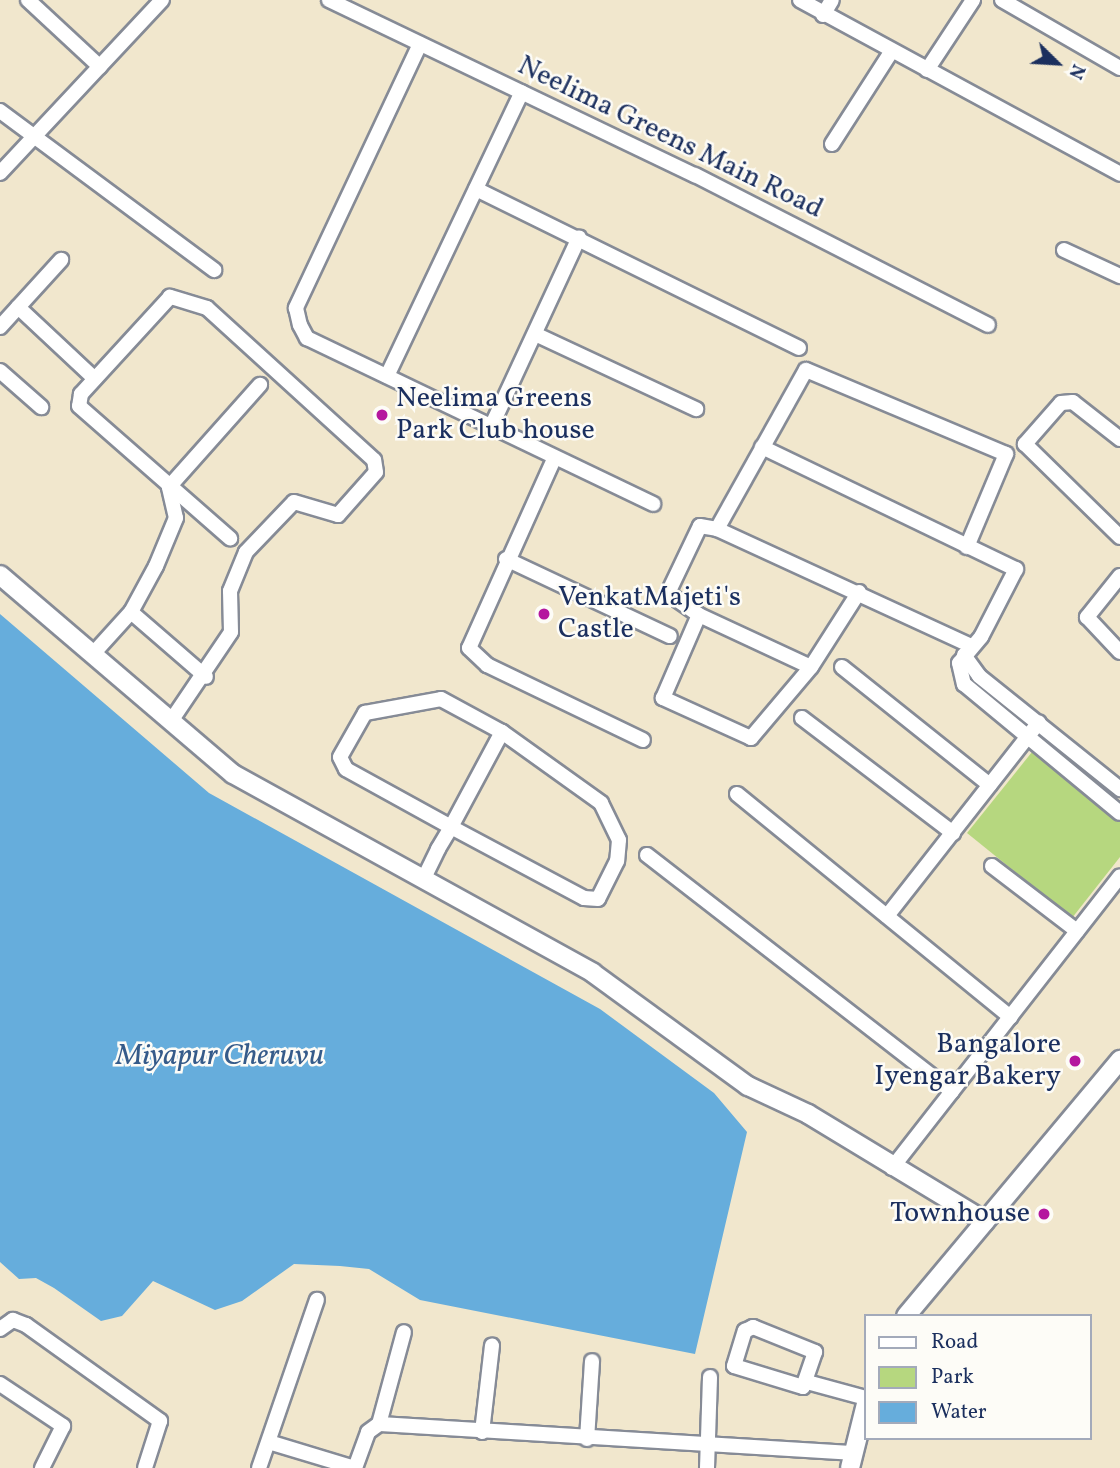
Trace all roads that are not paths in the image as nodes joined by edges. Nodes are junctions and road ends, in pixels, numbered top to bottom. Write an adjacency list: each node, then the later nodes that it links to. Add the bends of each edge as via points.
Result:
1 (27, 0): 11 (street)
2 (162, 0): 11 (street)
3 (329, 0): 9 (street, Neelima Greens Main Road)
4 (800, 0): 8 (street)
5 (832, 0): 8 (street)
6 (973, 0): 13 (street)
7 (1002, 0): 12 (street)
8 (823, 15): 10 (street)
9 (420, 44): 14 (street, Neelima Greens Main Road); 32 (street, via 296,308 307,338)
10 (891, 52): 13 (street); 17 (street)
11 (100, 67): 16 (street)
12 (1120, 68)
13 (927, 70): 19 (street)
14 (522, 92): 20 (street); 27 (street, Neelima Greens Main Road)
15 (0, 111): 16 (street)
16 (31, 139): 18 (street); 24 (street)
17 (832, 144)
18 (0, 173)
19 (1120, 174)
20 (476, 189): 21 (street); 32 (street)
21 (579, 237): 29 (street); 30 (street)
22 (1064, 250): 25 (street)
23 (61, 260): 26 (street)
24 (214, 270)
25 (1120, 276)
26 (18, 307): 28 (street); 33 (street)
27 (988, 325)
28 (0, 327)
29 (535, 334): 36 (street); 37 (street)
30 (799, 348)
31 (0, 371): 35 (street)
32 (387, 376): 37 (street)
33 (95, 379): 41 (street, via 78,400 84,414); 59 (street, via 170,297 183,296 207,308 374,460 370,482 338,516 294,502 246,552 230,591 231,632)
34 (260, 385): 41 (street)
35 (41, 407)
36 (696, 409)
37 (491, 427): 40 (street)
38 (1120, 439): 44 (street, via 1073,402 1061,403 1025,444)
39 (762, 447): 43 (street); 46 (street); 46 (street, via 806,370 1001,452 1007,463)
40 (554, 459): 42 (street); 47 (street)
41 (169, 487): 45 (street); 51 (street, via 176,518)
42 (653, 504)
43 (717, 528): 50 (street); 52 (street, via 700,526 669,587 675,603)
44 (1120, 537)
45 (230, 538)
46 (967, 547): 54 (street, via 1014,567 1018,575 981,637)
47 (506, 559): 53 (street); 65 (street, via 471,635 474,657)
48 (0, 575): 56 (street)
49 (1120, 576): 55 (street, via 1087,617)
50 (859, 592): 54 (street); 57 (street)
51 (131, 612): 56 (street); 59 (street)
52 (699, 615): 57 (street); 57 (street, via 663,695 666,701 756,738)
53 (670, 636)
54 (966, 650): 62 (street, via 979,676); 64 (street, via 959,663 968,689)
55 (1120, 652)
56 (92, 655): 61 (street)
57 (811, 667)
58 (842, 667): 66 (street)
59 (206, 677): 61 (street)
60 (802, 718): 71 (street)
61 (171, 721): 75 (street, via 233,774)
62 (1039, 722): 64 (street); 67 (street)
63 (502, 732): 70 (street); 70 (street, via 441,699 365,713 340,757 346,769); 70 (street, via 601,803 619,840 617,861 598,899 584,898)
64 (1028, 737): 66 (street); 69 (street)
65 (643, 740)
66 (990, 785): 71 (street)
67 (1120, 789)
68 (737, 794): 76 (street)
69 (1120, 813)
70 (451, 827): 75 (street)
71 (953, 833): 76 (street)
72 (647, 855): 80 (street)
73 (992, 866): 77 (street)
74 (1120, 876): 77 (street)
75 (424, 878): 81 (street, via 593,973 748,1086 808,1114)
76 (887, 916): 78 (street)
77 (1077, 931): 78 (street)
78 (1010, 1017): 80 (street)
79 (1120, 1060): 82 (street)
80 (951, 1092): 81 (street)
81 (892, 1168): 82 (street)
82 (985, 1221): 84 (street)
83 (317, 1300): 98 (street)
84 (908, 1314)
85 (0, 1329): 103 (street, via 13,1320 26,1325 160,1421)
86 (404, 1332): 95 (street)
87 (492, 1346): 96 (street)
88 (592, 1361): 97 (street)
89 (710, 1377): 99 (street)
90 (807, 1382): 90 (street, via 798,1389 734,1366 747,1328 812,1349); 93 (street)
91 (0, 1384): 102 (street, via 62,1426)
92 (0, 1390): 101 (street, via 55,1431 56,1440)
93 (864, 1397)
94 (864, 1412): 100 (street)
95 (379, 1424): 96 (street); 105 (street, via 368,1432)
96 (482, 1432): 97 (street)
97 (587, 1439): 99 (street)
98 (272, 1443): 104 (street); 105 (street)
99 (709, 1449): 100 (street); 106 (street)
100 (851, 1461)
101 (36, 1468)
102 (42, 1468)
103 (145, 1468)
104 (259, 1468)
105 (355, 1468)
106 (707, 1468)

